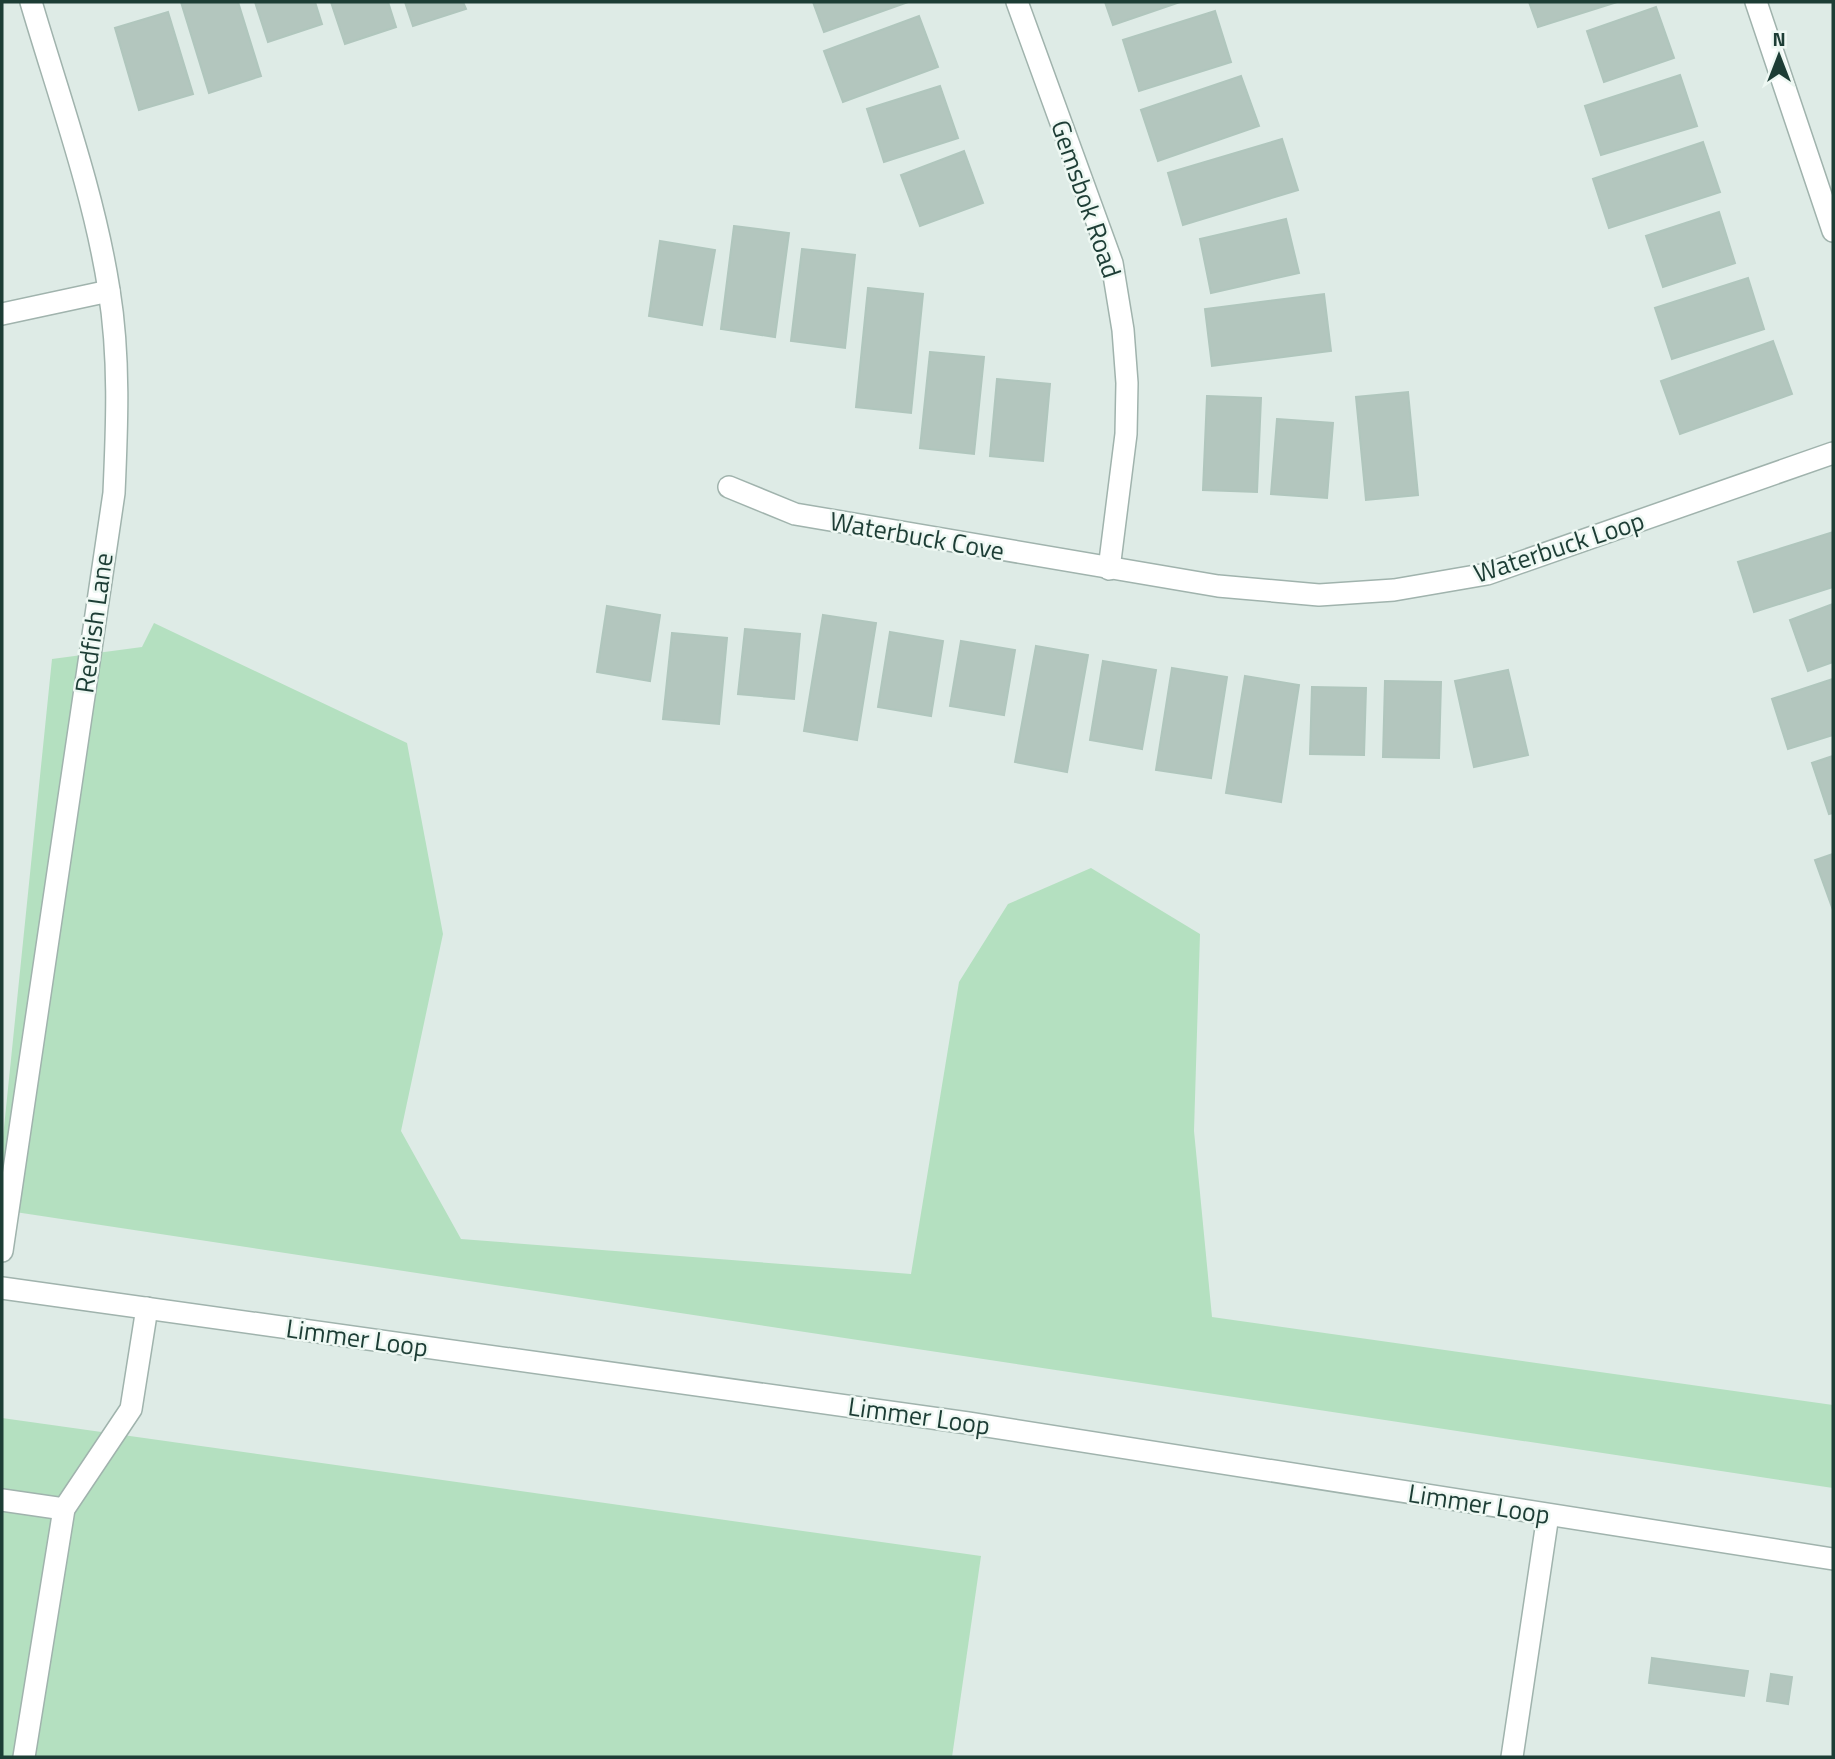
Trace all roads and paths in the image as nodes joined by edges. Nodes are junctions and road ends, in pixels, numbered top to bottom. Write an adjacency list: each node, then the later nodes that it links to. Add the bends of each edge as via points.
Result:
1 (31, 2): 5 (street, Redfish Lane, via 91,207)
2 (1017, 2): 9 (street, Gemsbok Road, via 1112,263 1121,317 1126,434)
3 (1756, 2): 4 (street)
4 (1833, 231)
5 (110, 291): 6 (street); 10 (street, Redfish Lane, via 116,361 114,493)
6 (2, 314)
7 (1833, 453): 9 (street, Waterbuck Loop, via 1487,574 1394,590 1319,595)
8 (729, 487): 9 (street, Waterbuck Cove, via 795,514)
9 (1109, 569)
10 (2, 1251)
11 (2, 1288): 12 (street, Limmer Loop)
12 (147, 1308): 14 (street, via 131,1409); 15 (street, Limmer Loop, via 968,1423)
13 (2, 1500): 14 (street)
14 (64, 1509): 17 (street)
15 (1548, 1515): 16 (street, Limmer Loop); 18 (street)
16 (1833, 1559)
17 (24, 1757)
18 (1512, 1757)

